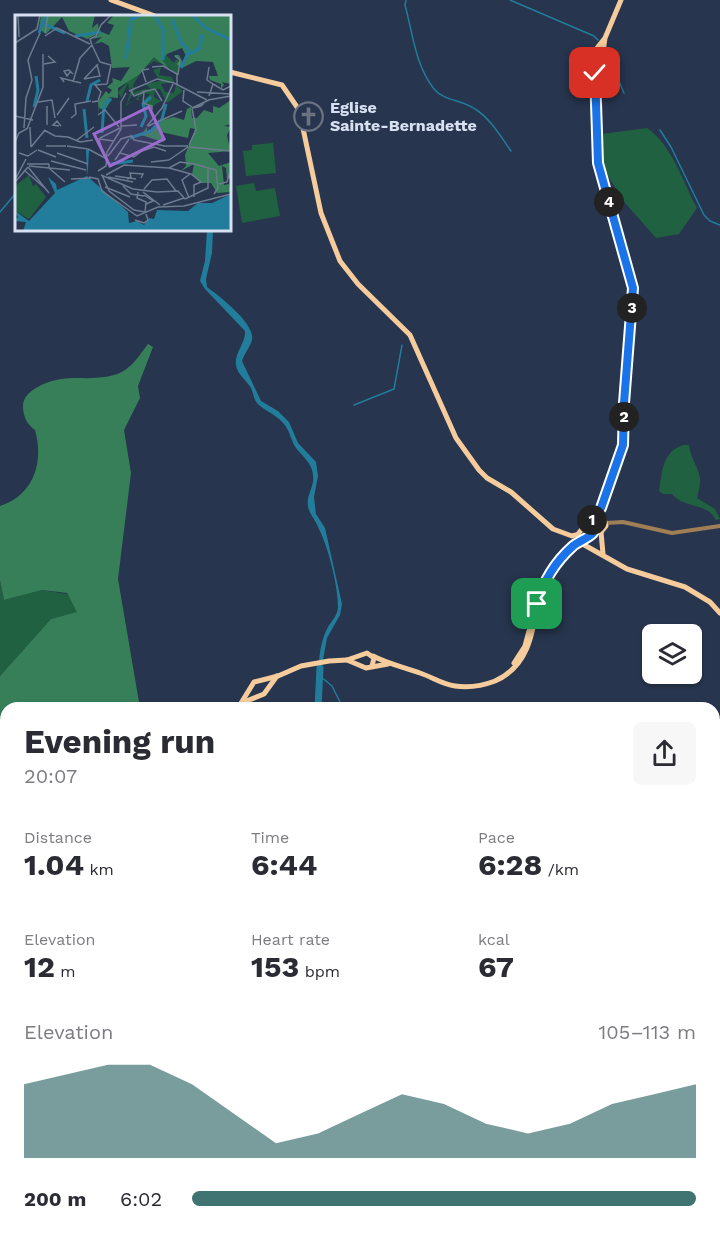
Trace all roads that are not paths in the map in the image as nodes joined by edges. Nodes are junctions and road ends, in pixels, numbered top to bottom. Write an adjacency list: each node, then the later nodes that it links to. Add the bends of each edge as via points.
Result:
1 (111, 0): 3 (main road)
2 (621, 0): 4 (main road)
3 (152, 15)
4 (605, 38): 5 (main road); 6 (main road)
5 (594, 53): 6 (main road); 7 (main road, via 589,60)
6 (603, 55): 7 (main road, via 605,62)
7 (597, 69): 9 (main road, via 598,163 633,288 623,445)
8 (231, 72): 15 (main road, via 282,85 301,119 321,213 340,261 410,335 456,438 479,470 553,529)
9 (601, 508): 10 (main road); 11 (main road)
10 (593, 518): 11 (main road); 13 (main road); 14 (main road)
11 (604, 521): 12 (street, via 672,533); 14 (main road, via 605,528)
12 (720, 526)
13 (582, 530): 14 (main road); 15 (main road, via 575,536)
14 (595, 530): 16 (main road); 18 (main road)
15 (567, 535): 17 (main road)
16 (579, 542): 17 (main road); 18 (main road)
17 (571, 548): 23 (main road, via 547,579 537,604 531,640 507,675 477,686 453,686)
18 (603, 554): 19 (main road, via 627,569 685,587)
19 (720, 613)
20 (361, 655): 21 (main road); 22 (main road); 24 (main road)
21 (373, 656): 23 (main road); 25 (main road)
22 (347, 660): 24 (main road); 26 (main road, via 314,663)
23 (389, 664): 25 (main road)
24 (361, 666): 25 (main road)
25 (372, 666)
26 (278, 676): 27 (main road); 28 (main road)
27 (261, 681): 28 (main road); 29 (main road, via 254,682)
28 (267, 688): 30 (main road, via 264,694)
29 (251, 689): 30 (main road); 31 (main road)
30 (256, 696): 32 (main road)
31 (243, 702)
32 (247, 702)

